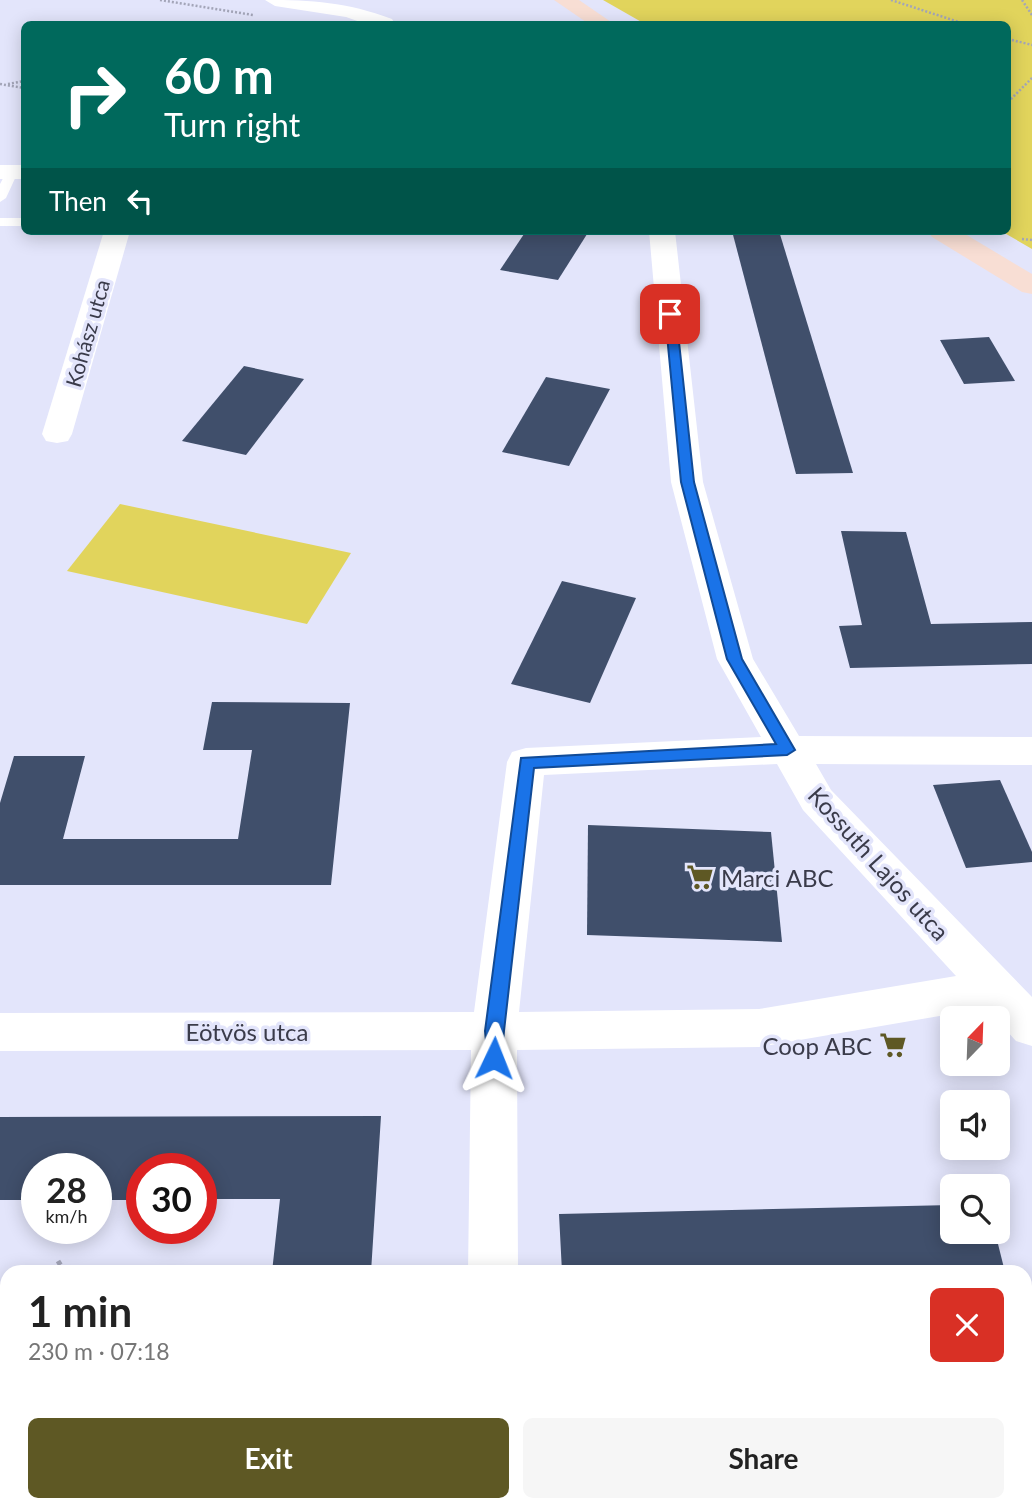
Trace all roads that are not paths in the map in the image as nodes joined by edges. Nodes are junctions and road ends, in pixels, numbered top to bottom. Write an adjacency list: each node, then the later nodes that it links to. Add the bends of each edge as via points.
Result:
1 (275, 0): 3 (street, via 350,11)
2 (564, 0): 4 (main road)
3 (376, 21)
4 (598, 21)
5 (12, 172): 6 (lane)
6 (0, 198)
7 (0, 222): 8 (lane)
8 (21, 222)
9 (116, 235): 13 (street, Kohász utca)
10 (662, 235): 14 (street, Kossuth Lajos utca, via 687,482 734,659)
11 (948, 235): 12 (main road)
12 (1032, 286)
13 (57, 434)
14 (787, 750): 15 (street); 16 (street, Kossuth Lajos utca, via 817,800); 18 (street, via 526,762)
15 (1032, 751)
16 (993, 988): 17 (street, Kossuth Lajos utca); 18 (street, Eötvös utca, via 759,1028)
17 (1032, 1027)
18 (494, 1031): 19 (street, Eötvös utca); 20 (street)
19 (0, 1032)
20 (493, 1265)

